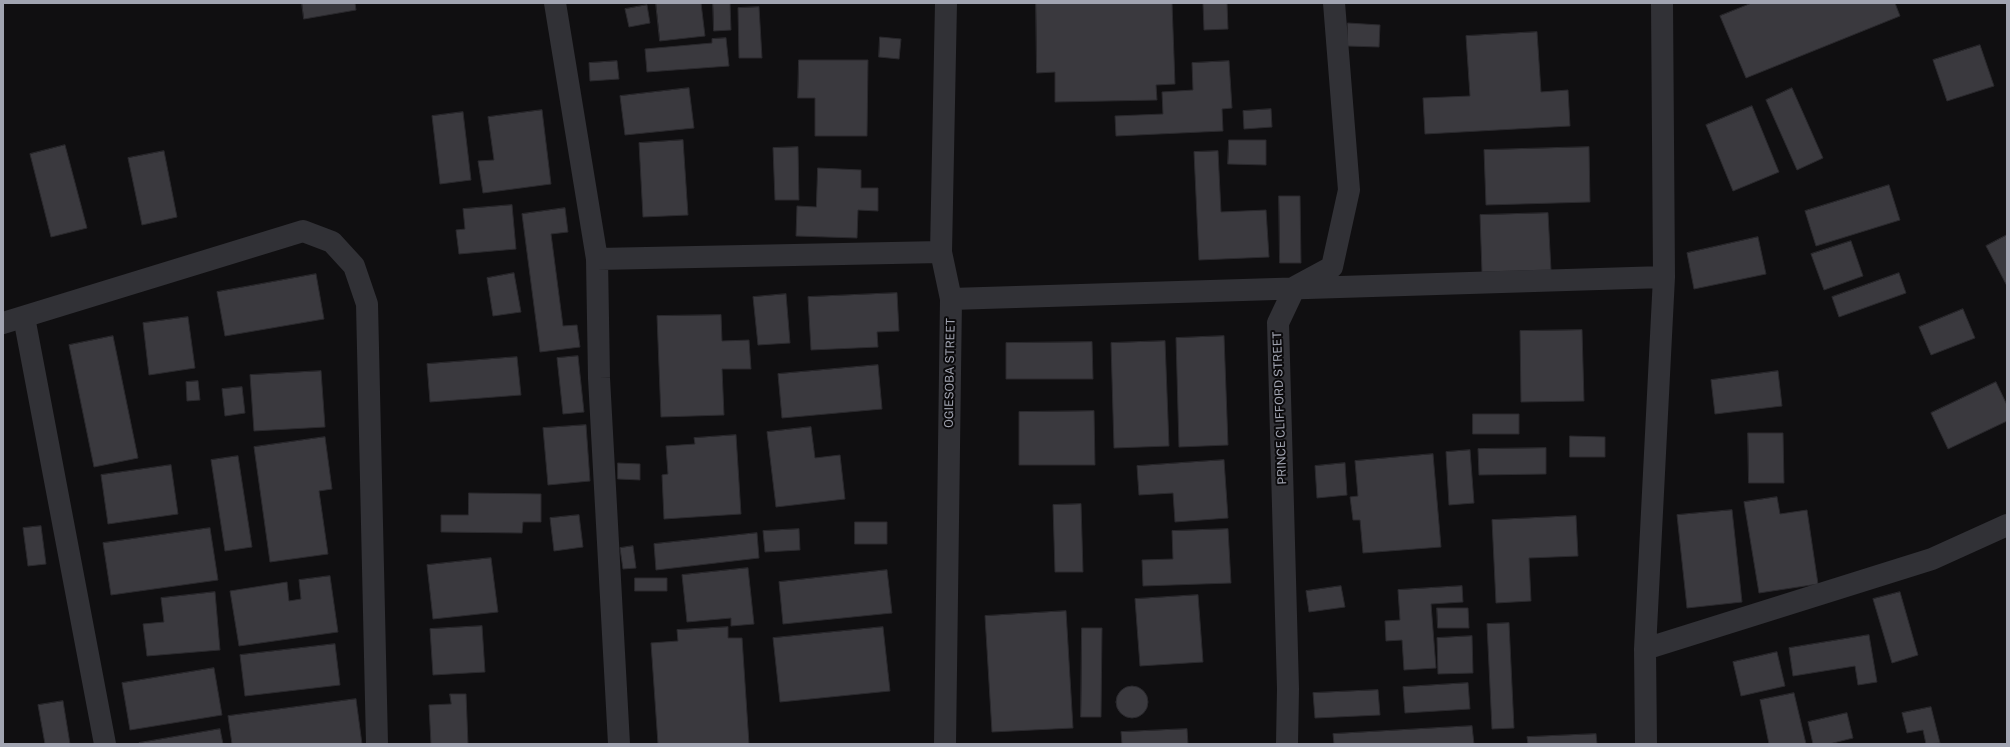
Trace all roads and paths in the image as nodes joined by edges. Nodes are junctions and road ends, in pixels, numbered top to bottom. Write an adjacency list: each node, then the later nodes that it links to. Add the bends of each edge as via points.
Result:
1 (555, 3): 6 (street)
2 (946, 3): 5 (street, OGIESOBA STREET)
3 (1334, 3): 8 (street, via 1349,190 1332,267)
4 (1662, 3): 7 (street)
5 (941, 252): 6 (street); 9 (street, OGIESOBA STREET)
6 (597, 259): 16 (street, via 599,378)
7 (1664, 277): 8 (street); 13 (street)
8 (1295, 287): 9 (street); 18 (street, PRINCE CLIFFORD STREET, via 1278,323 1288,689)
9 (951, 299): 17 (street, OGIESOBA STREET)
10 (24, 317): 11 (street); 14 (street); 15 (street, via 302,232 332,242 354,266 366,304)
11 (3, 323)
12 (2007, 525): 13 (street, via 1932,559)
13 (1645, 649): 19 (street)
14 (104, 744)
15 (377, 744)
16 (619, 744)
17 (945, 744)
18 (1287, 744)
19 (1646, 744)

